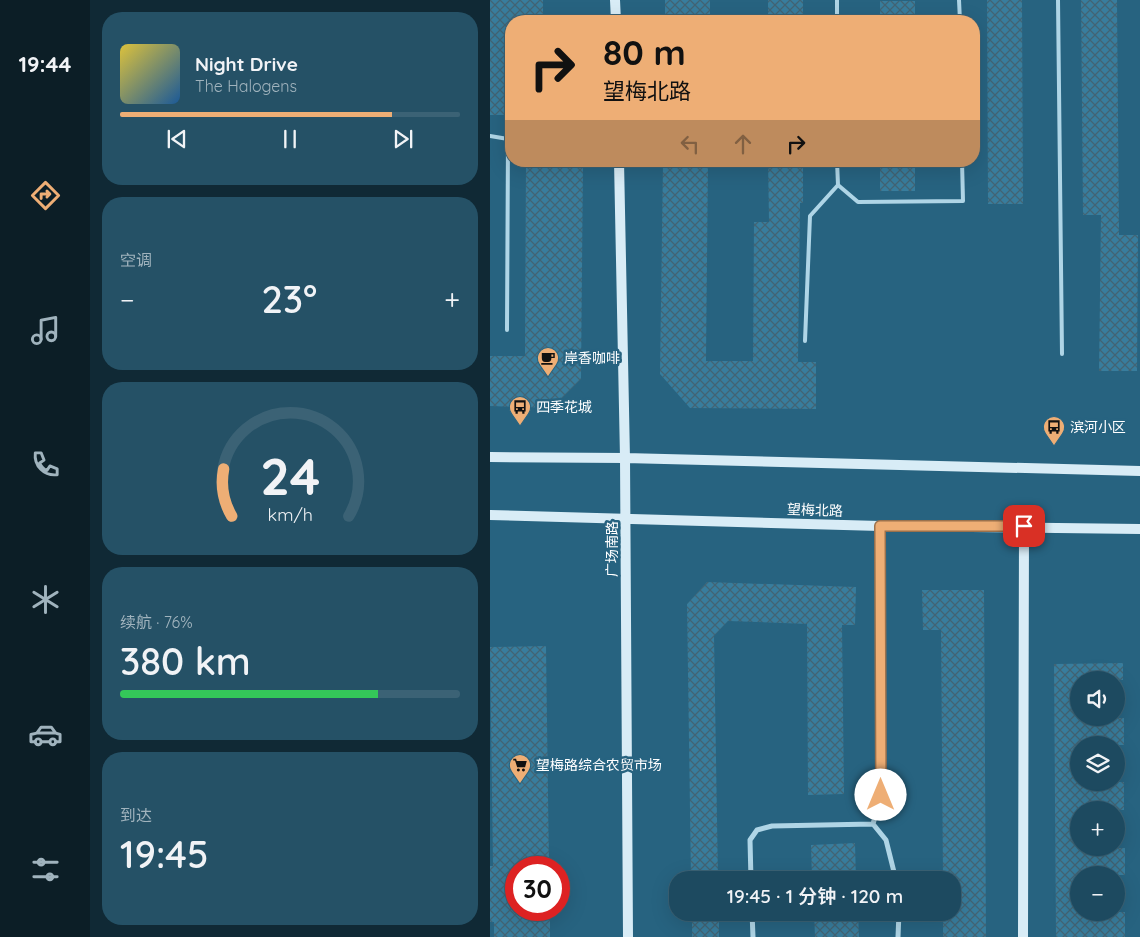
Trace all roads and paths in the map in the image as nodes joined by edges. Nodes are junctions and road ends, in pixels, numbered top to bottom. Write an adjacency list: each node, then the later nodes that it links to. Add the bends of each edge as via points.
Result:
1 (615, 0): 5 (main road)
2 (836, 0): 6 (lane)
3 (959, 0): 7 (lane)
4 (1058, 0): 17 (lane)
5 (616, 15)
6 (837, 15)
7 (960, 15)
8 (490, 136): 9 (lane)
9 (505, 138)
10 (508, 167): 15 (lane)
11 (619, 167): 19 (main road, 广场南路)
12 (838, 167): 14 (lane)
13 (962, 167): 14 (lane, via 963,201 858,202)
14 (838, 185): 16 (lane, via 810,216)
15 (507, 330)
16 (805, 341)
17 (1062, 354)
18 (490, 457): 19 (main road)
19 (626, 458): 20 (main road); 22 (main road, 广场南路)
20 (1140, 471)
21 (490, 515): 22 (main road, 望梅北路)
22 (626, 518): 23 (main road, 望梅北路); 31 (main road, 广场南路)
23 (880, 526): 24 (main road, 望梅北路); 26 (street, via 881,795)
24 (1024, 526): 25 (main road, 望梅北路); 34 (main road)
25 (1140, 529)
26 (872, 824): 27 (street, via 772,826 757,830 750,840); 28 (street, via 886,840)
27 (751, 871)
28 (894, 871)
29 (752, 921): 32 (street)
30 (899, 921): 33 (street)
31 (628, 937)
32 (753, 937)
33 (898, 937)
34 (1022, 937)

